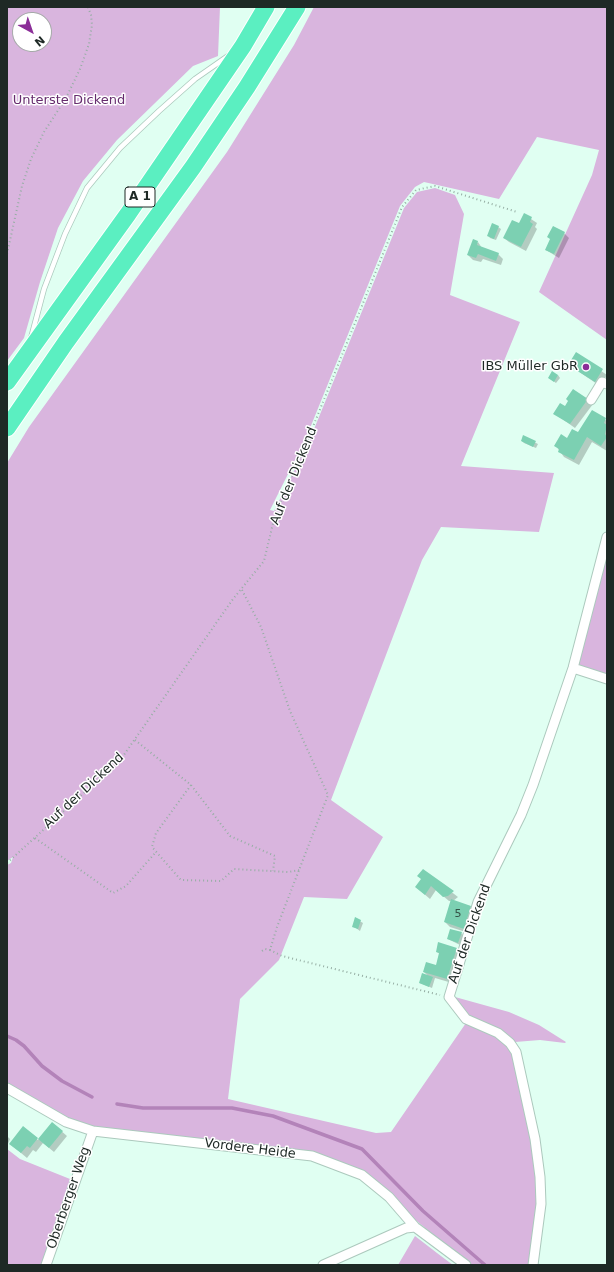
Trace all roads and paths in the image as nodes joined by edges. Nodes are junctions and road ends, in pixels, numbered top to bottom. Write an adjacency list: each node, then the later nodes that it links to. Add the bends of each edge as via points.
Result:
1 (88, 7): 6 (path, via 92,25 89,44 66,98 44,132 31,159 22,186)
2 (266, 7): 4 (highway, A 1)
3 (297, 7): 11 (highway, A 1, via 193,166)
4 (243, 46): 7 (highway, A 1, via 128,214); 7 (lane, via 195,79 159,111 120,148 87,188 65,234 44,289)
5 (517, 212): 13 (path, Auf der Dickend, via 435,186 416,190 402,207 275,515 264,561)
6 (7, 254)
7 (26, 355): 8 (highway, A 1)
8 (7, 382)
9 (606, 382): 10 (street, via 602,382)
10 (591, 400)
11 (7, 428)
12 (607, 537): 14 (street, Auf der Dickend)
13 (242, 590): 16 (path, Auf der Dickend, via 233,599); 21 (path, via 261,627 290,710 328,795)
14 (573, 668): 15 (street); 25 (street, Auf der Dickend, via 526,803 478,902)
15 (607, 679)
16 (134, 740): 17 (path); 18 (path, Auf der Dickend, via 121,759)
17 (191, 785): 19 (path, via 156,833 152,847); 22 (path, via 230,836 275,856)
18 (35, 838): 19 (path, via 112,893 126,886); 20 (path, Auf der Dickend)
19 (156, 852): 22 (path, via 181,880 221,881 234,869)
20 (7, 863)
21 (300, 870): 22 (path); 23 (path)
22 (273, 871)
23 (270, 950): 24 (path); 25 (path, via 282,956)
24 (262, 951)
25 (449, 997): 32 (street, Auf der Dickend, via 466,1019 498,1033 516,1052 535,1139 540,1177 541,1204)
26 (7, 1088): 27 (street, Vordere Heide, via 66,1122)
27 (93, 1131): 28 (street, Vordere Heide, via 312,1156 362,1175 389,1198); 29 (street, Oberberger Weg)
28 (415, 1227): 30 (street, via 406,1228); 31 (street, Vordere Heide)
29 (46, 1265)
30 (323, 1265)
31 (466, 1265)
32 (533, 1265)

